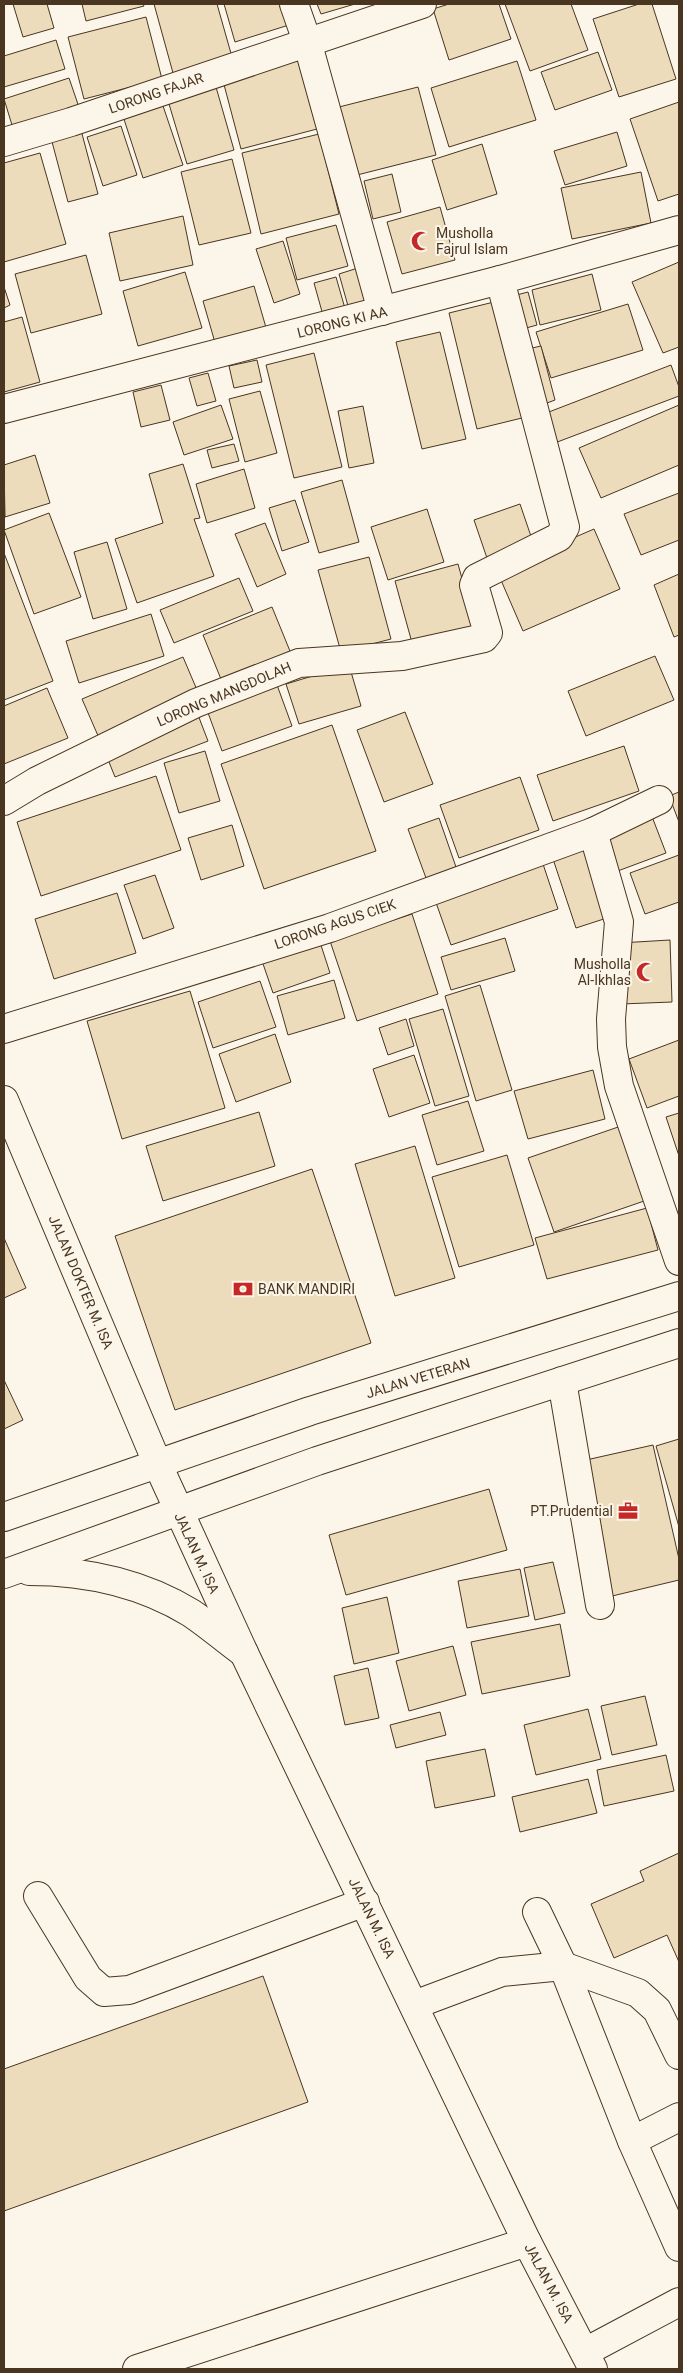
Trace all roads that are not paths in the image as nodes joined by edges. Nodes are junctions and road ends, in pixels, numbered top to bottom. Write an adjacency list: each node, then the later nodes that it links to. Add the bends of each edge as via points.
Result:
1 (294, 4): 3 (main road)
2 (422, 4): 3 (main road, LORONG FAJAR)
3 (307, 41): 4 (main road, LORONG FAJAR); 7 (main road)
4 (4, 142)
5 (679, 230): 6 (main road, LORONG KI AA)
6 (500, 280): 7 (main road, LORONG KI AA); 9 (main road, LORONG MANGDOLAH, via 565,528 560,537 477,578 474,585 488,633 484,638 402,656 299,663 196,704 36,781)
7 (382, 312): 8 (main road, LORONG KI AA)
8 (4, 409)
9 (4, 800)
10 (659, 800): 11 (main road, LORONG AGUS CIEK)
11 (593, 832): 12 (main road, LORONG AGUS CIEK, via 330,928); 14 (main road, via 619,922 611,1019 612,1047 620,1086)
12 (4, 1030)
13 (4, 1100): 18 (main road, JALAN DOKTER M. ISA)
14 (679, 1261)
15 (679, 1296): 18 (main road, JALAN VETERAN, via 310,1411)
16 (679, 1343): 17 (main road)
17 (562, 1381): 19 (main road); 22 (main road)
18 (158, 1465): 19 (main road, JALAN M. ISA); 20 (main road, JALAN VETERAN)
19 (177, 1510): 21 (main road); 23 (main road, JALAN M. ISA)
20 (4, 1518)
21 (8, 1572): 23 (main road, via 62,1571 91,1575 143,1590 191,1613)
22 (600, 1605)
23 (244, 1653): 25 (main road, JALAN M. ISA)
24 (38, 1896): 25 (main road, via 88,1978 104,1992 129,1990)
25 (365, 1902): 28 (main road, JALAN M. ISA)
26 (537, 1912): 27 (main road)
27 (563, 1966): 28 (main road, via 502,1972); 29 (main road, via 638,1994 657,2010); 31 (main road)
28 (414, 2005): 32 (main road, JALAN M. ISA)
29 (679, 2055)
30 (679, 2117): 31 (main road)
31 (632, 2141): 33 (main road)
32 (527, 2242): 35 (main road, JALAN M. ISA); 36 (main road)
33 (679, 2247)
34 (679, 2302): 35 (main road)
35 (589, 2361)
36 (137, 2369)

